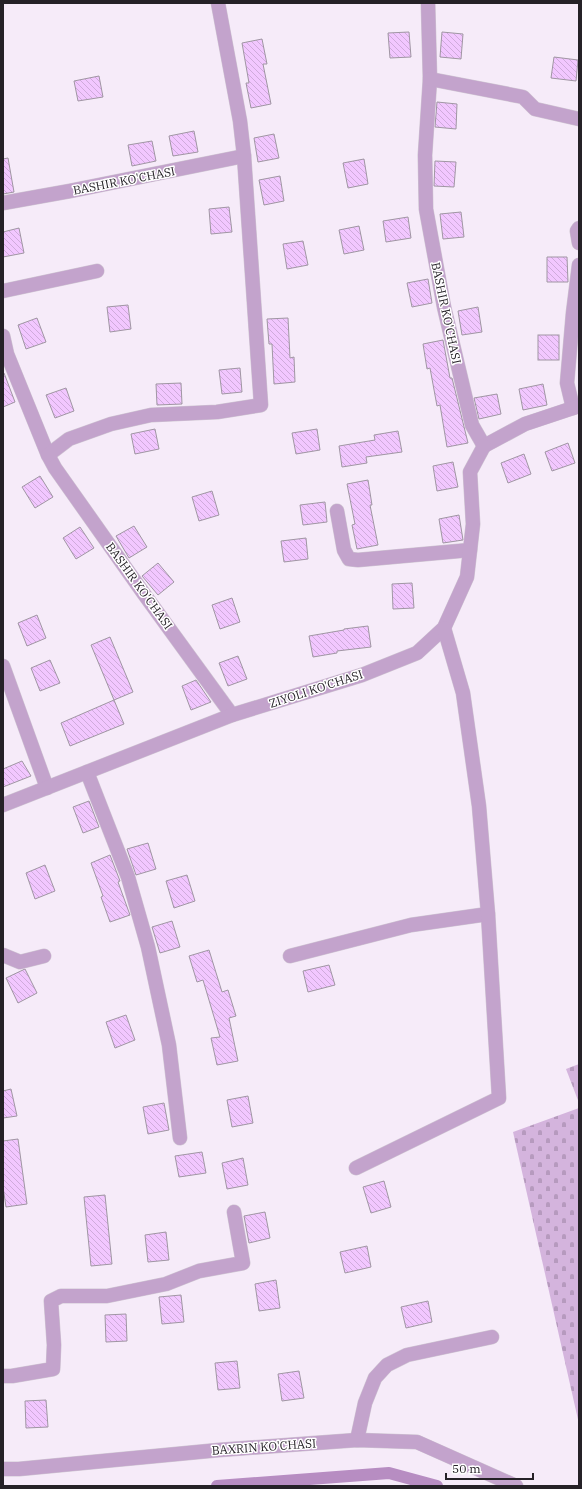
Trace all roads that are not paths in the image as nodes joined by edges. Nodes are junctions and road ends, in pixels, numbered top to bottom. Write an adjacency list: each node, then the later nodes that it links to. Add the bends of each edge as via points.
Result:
1 (218, 3): 5 (street)
2 (428, 3): 3 (street, BASHIR KO'CHASI)
3 (430, 79): 4 (street, via 523,97 535,109); 14 (street, BASHIR KO'CHASI, via 425,155 426,209 444,307 472,425)
4 (579, 119)
5 (244, 156): 6 (street, BASHIR KO'CHASI); 15 (street, via 261,405 217,412 151,415 111,424 69,439)
6 (3, 203)
7 (579, 228): 8 (street)
8 (579, 243)
9 (579, 265): 13 (street, via 567,384)
10 (97, 270): 11 (street)
11 (3, 291)
12 (3, 336): 15 (street, BASHIR KO'CHASI, via 7,354)
13 (576, 407): 14 (street, via 525,424)
14 (484, 446): 17 (street, ZIYOLI KO'CHASI, via 470,472 473,524)
15 (48, 455): 20 (street, BASHIR KO'CHASI)
16 (337, 511): 17 (street, via 344,550 349,558 358,560)
17 (470, 550): 18 (street, ZIYOLI KO'CHASI, via 468,577)
18 (444, 628): 20 (street, ZIYOLI KO'CHASI, via 417,653 362,675); 24 (street, via 462,693 479,806)
19 (3, 666): 22 (street)
20 (232, 715): 21 (street, ZIYOLI KO'CHASI)
21 (87, 772): 22 (street, ZIYOLI KO'CHASI); 28 (street, via 128,877 148,947 169,1045)
22 (48, 788): 23 (street, ZIYOLI KO'CHASI)
23 (3, 805)
24 (488, 914): 27 (street, via 411,925); 29 (street, via 499,1098)
25 (3, 955): 26 (street, via 20,962)
26 (44, 956)
27 (290, 956)
28 (180, 1138)
29 (356, 1168)
30 (234, 1212): 32 (street, via 243,1263 199,1271 166,1284 108,1296 60,1296 51,1301 53,1369)
31 (492, 1337): 33 (street, via 406,1355 387,1365 375,1378 365,1403)
32 (3, 1376)
33 (357, 1440): 34 (street, BAXRIN KO'CHASI); 35 (street, BAXRIN KO'CHASI, via 417,1442)
34 (3, 1469)
35 (516, 1486)

